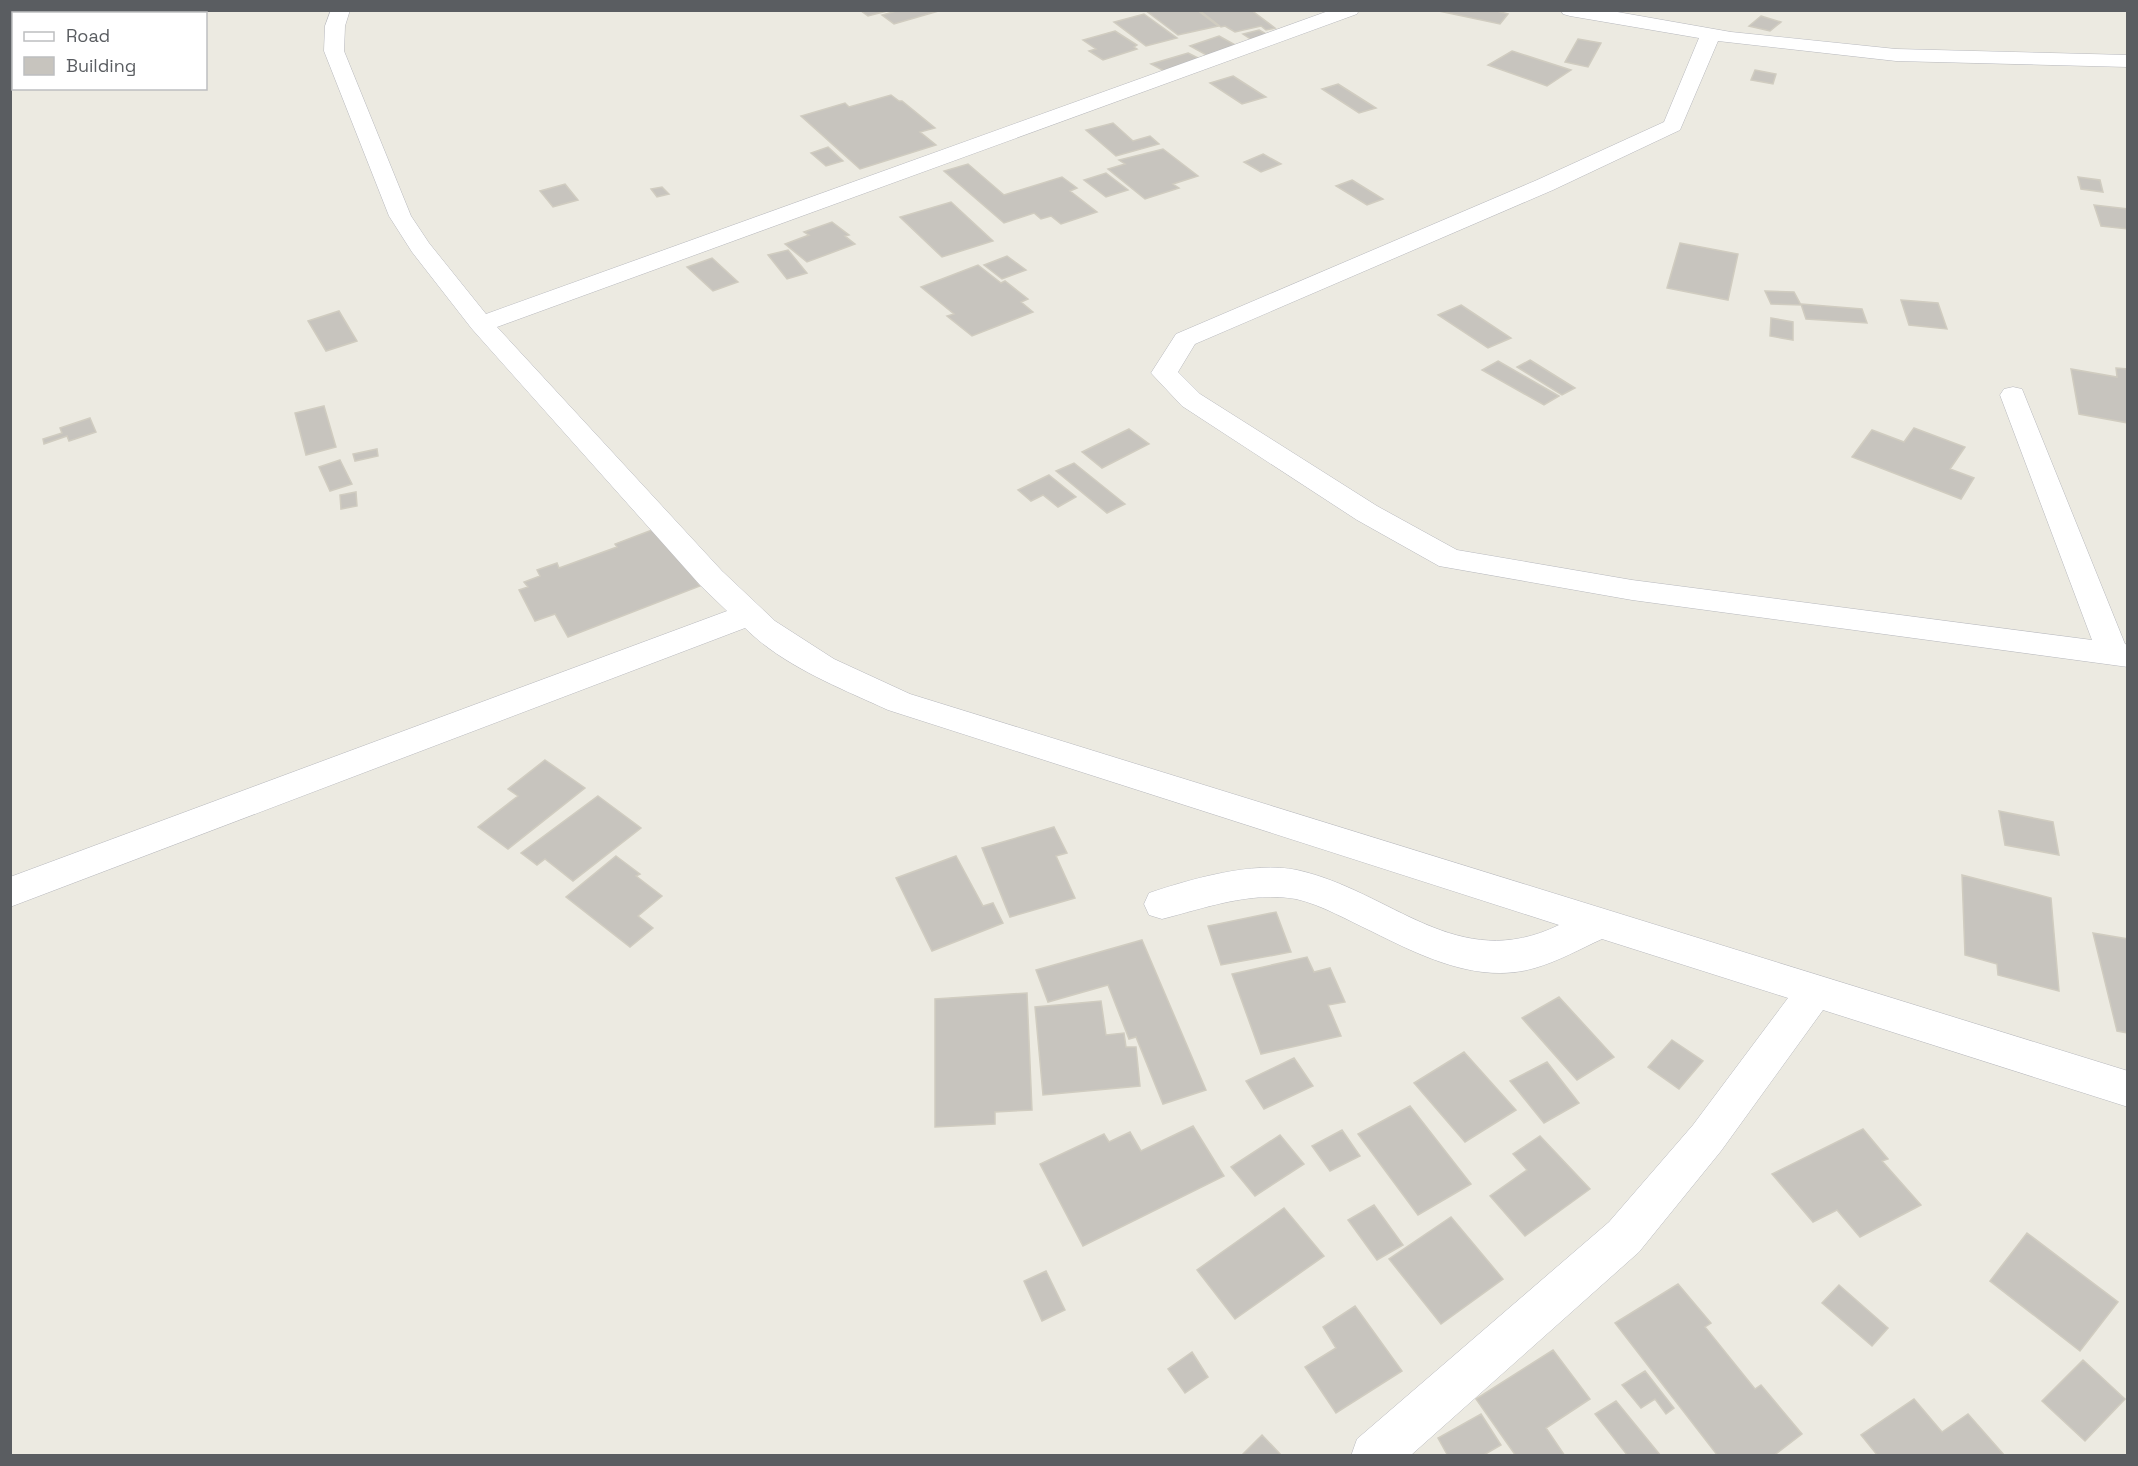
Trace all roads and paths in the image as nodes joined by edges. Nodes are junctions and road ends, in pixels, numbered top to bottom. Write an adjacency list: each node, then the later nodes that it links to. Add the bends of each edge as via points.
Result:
1 (340, 10): 6 (street, via 334,51 400,216)
2 (1350, 10): 6 (street)
3 (1570, 10): 4 (street)
4 (1711, 34): 5 (street, via 1896,55); 9 (street, via 1673,126 1185,339 1164,373 1191,400 1367,513 1449,559 1632,590)
5 (2127, 61)
6 (481, 324): 8 (street)
7 (2013, 395): 9 (street)
8 (749, 615): 10 (street); 12 (street, via 823,667 899,702)
9 (2120, 655)
10 (10, 891)
11 (1162, 904): 12 (street, via 1253,883 1296,885 1345,902 1455,952 1494,959 1532,953)
12 (1599, 923): 13 (street)
13 (1815, 991): 14 (street); 15 (street, via 1707,1138 1624,1237)
14 (2127, 1089)
15 (1374, 1455)

